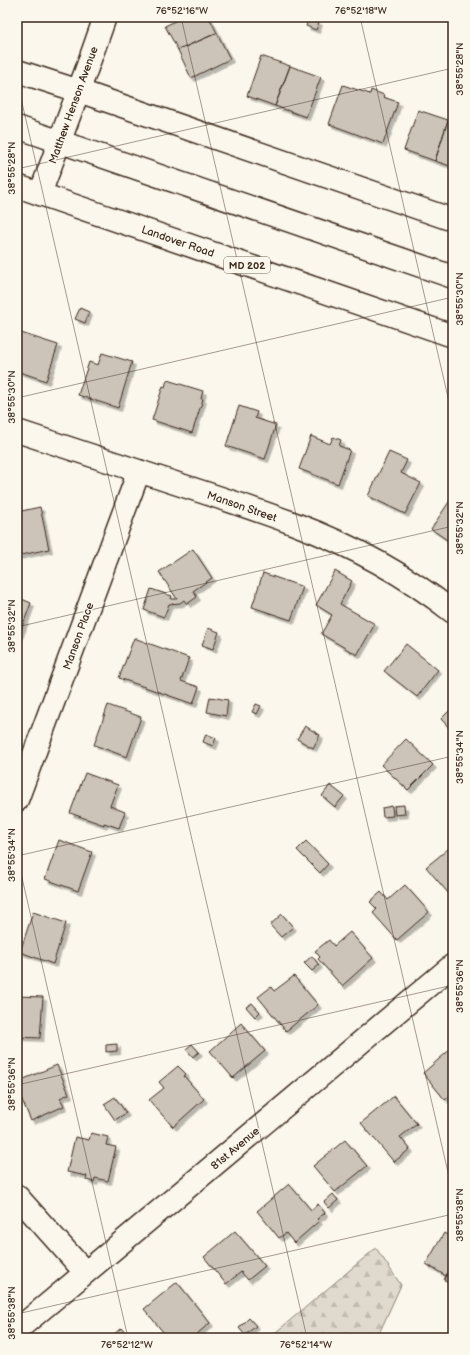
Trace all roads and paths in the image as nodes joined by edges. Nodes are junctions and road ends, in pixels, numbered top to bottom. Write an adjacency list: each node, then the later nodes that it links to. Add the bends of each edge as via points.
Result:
1 (105, 17): 3 (street, Matthew Henson Avenue)
2 (17, 71): 3 (street)
3 (79, 91): 5 (street, Matthew Henson Avenue); 8 (street)
4 (17, 127): 5 (street)
5 (60, 142): 7 (street, Matthew Henson Avenue); 9 (street)
6 (17, 186): 7 (street, Landover Road / MD 202)
7 (40, 194): 10 (street, Landover Road / MD 202)
8 (453, 220)
9 (453, 277)
10 (453, 336)
11 (17, 431): 12 (street, Manson Street)
12 (139, 471): 13 (street, Manson Street, via 296,524 343,545 396,573); 14 (street, Manson Place)
13 (453, 612)
14 (17, 800)
15 (453, 966): 17 (street, 81st Avenue)
16 (17, 1196): 17 (street)
17 (85, 1272): 18 (street, 81st Avenue)
18 (17, 1330)

